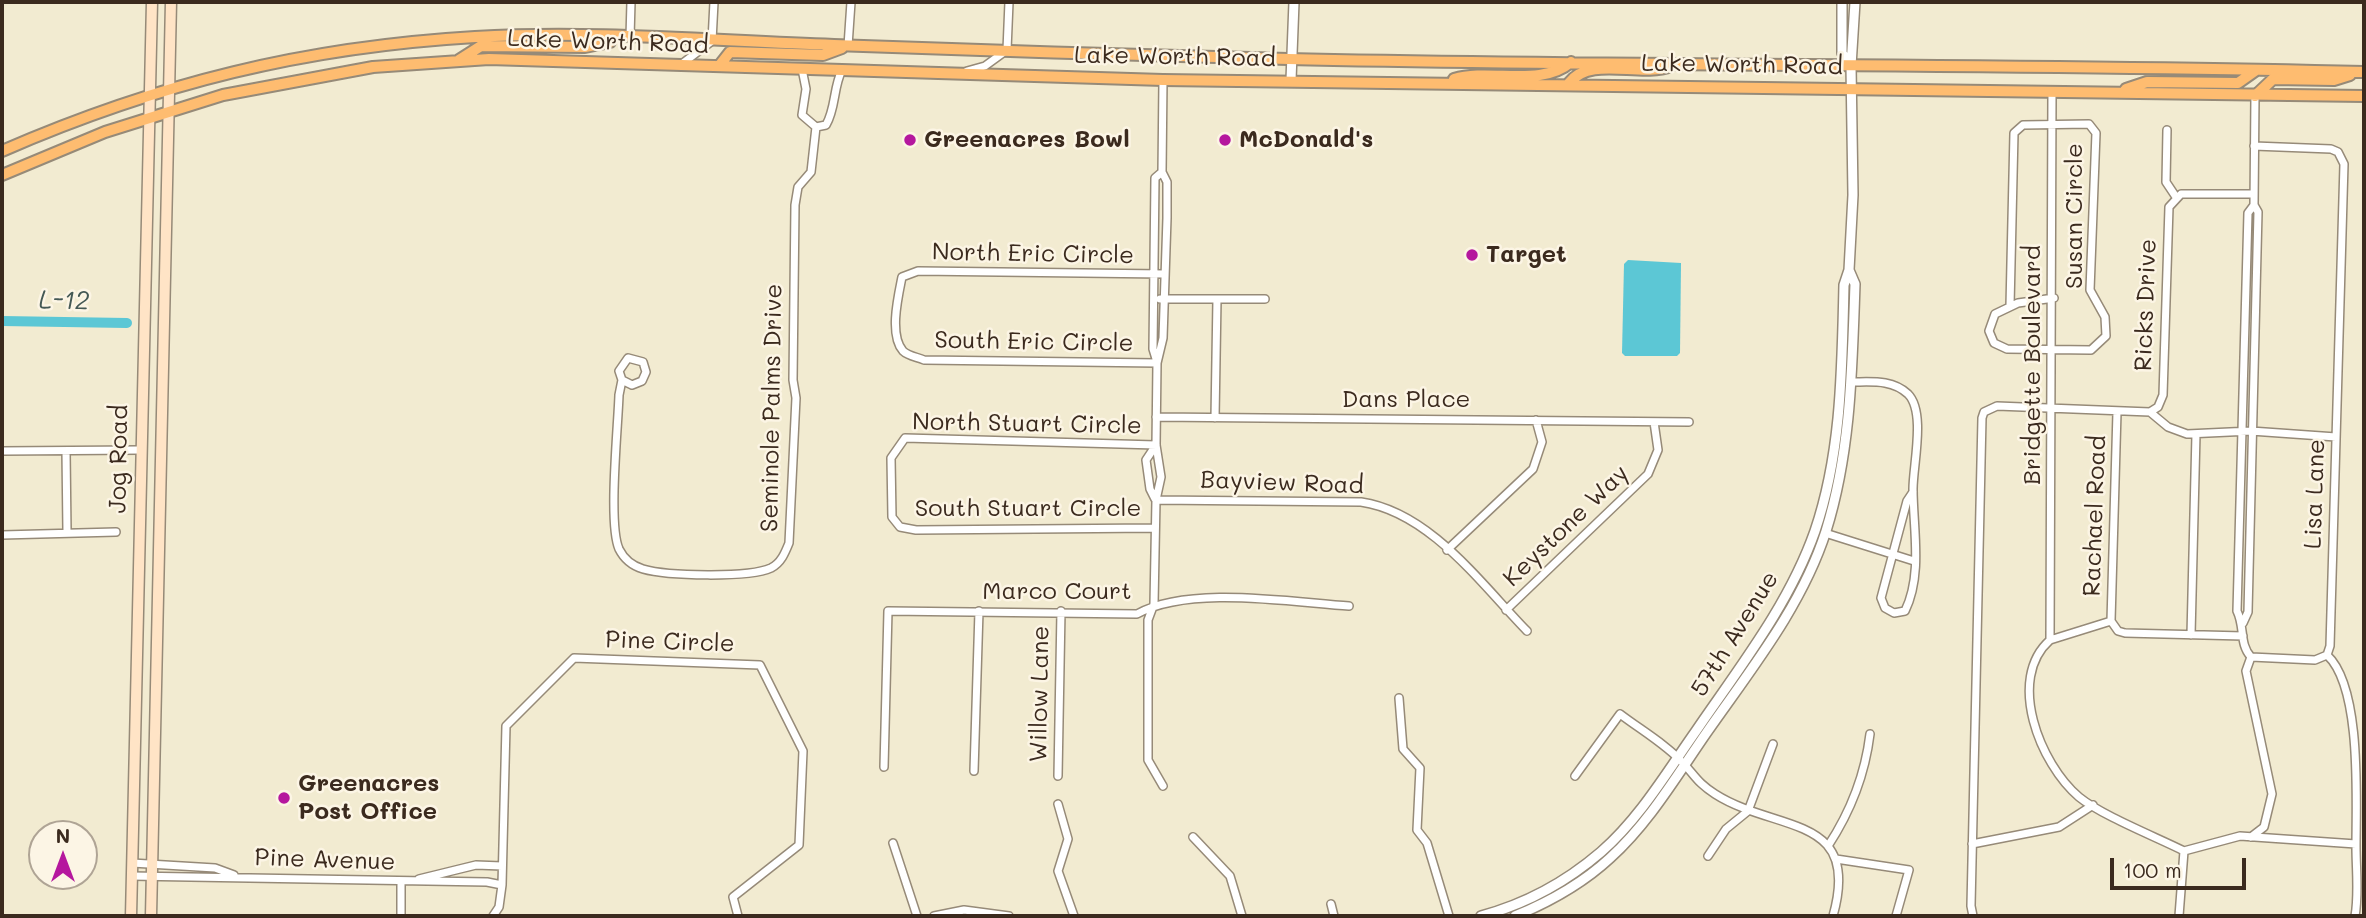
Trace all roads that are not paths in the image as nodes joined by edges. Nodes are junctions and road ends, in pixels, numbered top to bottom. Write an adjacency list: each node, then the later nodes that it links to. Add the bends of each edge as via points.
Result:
1 (152, 2): 34 (main road, Jog Road)
2 (171, 2): 30 (main road, Jog Road)
3 (631, 2): 10 (street)
4 (714, 2): 11 (street)
5 (851, 2): 12 (street)
6 (1009, 2): 13 (street)
7 (1294, 2): 14 (street)
8 (1842, 2): 20 (street, 57th Avenue, via 1842,53)
9 (1855, 2): 20 (street, 57th Avenue)
10 (630, 38): 11 (main road, Lake Worth Road); 15 (main road, via 585,47 481,46); 30 (main road, Lake Worth Road, via 480,36 402,43 290,58)
11 (712, 41): 12 (main road, Lake Worth Road); 18 (street)
12 (848, 46): 13 (main road, Lake Worth Road); 19 (main road, via 824,55 730,52)
13 (1007, 50): 14 (main road, Lake Worth Road); 25 (street, via 985,66)
14 (1291, 59): 16 (main road, Lake Worth Road); 27 (street)
15 (459, 61): 18 (main road, Lake Worth Road, via 542,59); 37 (main road, Lake Worth Road, via 373,67 223,95)
16 (1571, 62): 17 (main road, Lake Worth Road); 28 (main road, via 1552,73 1470,74)
17 (1677, 63): 20 (main road, Lake Worth Road); 29 (main road, via 1657,71 1580,72)
18 (679, 65): 19 (main road, Lake Worth Road)
19 (719, 66): 21 (main road, Lake Worth Road)
20 (1851, 66): 22 (main road, Lake Worth Road); 31 (street, 57th Avenue)
21 (802, 69): 23 (main road, Lake Worth Road); 40 (street, Seminole Palms Drive, via 806,89 802,115)
22 (2256, 70): 24 (main road, Lake Worth Road); 33 (main road, via 2238,83 2147,82)
23 (842, 71): 25 (main road, Lake Worth Road); 40 (street, Seminole Palms Drive, via 835,85 832,115 826,125)
24 (2362, 72): 35 (main road, via 2334,80 2273,79)
25 (958, 74): 26 (main road, Lake Worth Road)
26 (1163, 79): 27 (main road, Lake Worth Road); 44 (street)
27 (1291, 80): 28 (main road, Lake Worth Road)
28 (1445, 82): 29 (main road, Lake Worth Road)
29 (1569, 83): 31 (main road, Lake Worth Road)
30 (167, 88): 34 (main road, Lake Worth Road); 37 (main road, Jog Road)
31 (1852, 88): 32 (main road, Lake Worth Road); 49 (street, 57th Avenue)
32 (2052, 90): 33 (main road, Lake Worth Road); 39 (street, Bridgette Boulevard)
33 (2116, 92): 35 (main road, Lake Worth Road)
34 (148, 94): 38 (main road, Jog Road); 43 (main road, Lake Worth Road)
35 (2255, 96): 36 (main road, Lake Worth Road); 42 (street)
36 (2364, 96)
37 (167, 111): 38 (main road, Lake Worth Road); 91 (main road, Jog Road)
38 (147, 118): 45 (main road, Lake Worth Road); 76 (main road, Jog Road)
39 (2052, 123): 52 (street, Bridgette Boulevard); 57 (street, Susan Circle, via 2023,125 2014,133); 58 (street, Susan Circle, via 2089,124 2096,133 2090,290 2107,323 2103,342 2091,350)
40 (816, 127): 61 (street, Seminole Palms Drive, via 811,172 798,187 794,205 796,398 789,543 773,567 724,575 645,569 627,561 614,525)
41 (2167, 130): 47 (street, via 2166,182)
42 (2254, 146): 46 (street); 74 (street, Lisa Lane, via 2331,149 2342,157)
43 (2, 151)
44 (1162, 172): 50 (street, via 1167,182); 51 (street, via 1154,177)
45 (2, 175)
46 (2254, 194): 47 (street); 48 (street)
47 (2176, 197): 65 (street, Ricks Drive, via 2169,207 2162,395 2158,407)
48 (2254, 205): 71 (street, via 2248,213); 72 (street, via 2258,212)
49 (1849, 270): 62 (street, 57th Avenue, via 1855,284); 108 (street, 57th Avenue, via 1844,285 1837,435 1815,531 1765,631)
50 (1164, 274): 51 (street, North Eric Circle); 53 (street)
51 (1153, 276): 56 (street); 59 (street, North Eric Circle, via 918,271 902,277 897,340)
52 (2054, 298): 57 (street, Susan Circle); 58 (street, Bridgette Boulevard)
53 (1162, 299): 54 (street); 56 (street); 60 (street, via 1163,338)
54 (1217, 299): 55 (street); 67 (street)
55 (1265, 299)
56 (1153, 300): 60 (street)
57 (2010, 306): 58 (street, via 1992,319 1989,331 1994,344 2007,349)
58 (2053, 349): 63 (street, Bridgette Boulevard)
59 (911, 355): 60 (street, South Eric Circle, via 924,359)
60 (1157, 363): 66 (street)
61 (622, 380)
62 (1852, 382): 79 (street, via 1892,383 1909,395 1917,425); 85 (street, 57th Avenue, via 1840,475)
63 (2053, 409): 64 (street, Rachael Road); 102 (street, Bridgette Boulevard); 120 (street, via 1997,406 1982,418)
64 (2117, 412): 65 (street, Rachael Road); 97 (street, Rachael Road)
65 (2150, 412): 73 (street, via 2174,430)
66 (1156, 418): 67 (street, Dans Place); 75 (street)
67 (1215, 418): 68 (street, Dans Place)
68 (1536, 420): 69 (street, Dans Place); 87 (street, via 1542,442 1533,469)
69 (1654, 422): 70 (street); 94 (street, Keystone Way, via 1658,450 1648,474)
70 (1689, 422)
71 (2241, 431): 72 (street); 73 (street); 98 (street, via 2238,611)
72 (2250, 431): 74 (street); 98 (street, via 2248,612)
73 (2196, 434): 100 (street)
74 (2336, 437): 103 (street, Lisa Lane, via 2330,646)
75 (1156, 445): 80 (street, via 1161,477); 80 (street, via 1146,460); 81 (street, North Stuart Circle, via 905,438 891,457 892,517)
76 (141, 450): 78 (street); 90 (main road, Jog Road)
77 (2, 451): 78 (street)
78 (66, 451): 83 (street)
79 (1913, 492): 88 (street); 89 (street, via 1917,524)
80 (1156, 500): 82 (street); 87 (street, Bayview Road, via 1367,503 1420,524)
81 (900, 527): 82 (street, South Stuart Circle)
82 (1155, 528): 92 (street)
83 (67, 532): 84 (street); 86 (street)
84 (116, 532)
85 (1825, 533): 88 (street); 108 (street, 57th Avenue, via 1774,636)
86 (2, 536)
87 (1447, 550): 94 (street, Bayview Road)
88 (1893, 555): 89 (street); 89 (street, via 1881,598 1885,608 1894,613 1905,611 1911,599)
89 (1914, 561)
90 (137, 601): 91 (main road); 126 (main road, Jog Road)
91 (157, 601): 127 (main road, Jog Road)
92 (1154, 604): 93 (street, Marco Court, via 1227,597); 96 (street, Marco Court, via 1137,614); 113 (street, via 1148,620 1149,760)
93 (1349, 606)
94 (1506, 610): 99 (street, Bayview Road)
95 (979, 611): 96 (street, Marco Court); 109 (street, Marco Court, via 888,611); 110 (street)
96 (1061, 611): 111 (street, Willow Lane)
97 (2111, 621): 100 (street, via 2125,633); 102 (street)
98 (2243, 623): 101 (street)
99 (1527, 631)
100 (2191, 635): 101 (street)
101 (2243, 636): 104 (street)
102 (2050, 640): 115 (street, via 2029,674 2034,719 2054,769 2081,799)
103 (2326, 655): 104 (street, via 2315,660); 121 (street, via 2337,667 2353,722)
104 (2251, 657): 118 (street, via 2246,671 2272,794 2264,827)
105 (1399, 698): 148 (street, via 1403,749 1420,768 1417,830 1427,843)
106 (1870, 734): 122 (street, via 1866,764 1851,807)
107 (1773, 744): 116 (street)
108 (1681, 761): 112 (street, via 1620,714); 116 (street, via 1691,777); 149 (street, 57th Avenue, via 1620,834 1579,870 1532,898); 150 (street, 57th Avenue, via 1644,822 1609,858 1559,895)
109 (884, 767)
110 (974, 771)
111 (1058, 776)
112 (1575, 776)
113 (1163, 786)
114 (1058, 804): 145 (street, via 1068,839 1058,871)
115 (2094, 805): 120 (street, via 2059,827); 123 (street)
116 (1748, 811): 122 (street, via 1806,829); 124 (street, via 1726,829)
117 (1193, 837): 146 (street, via 1230,876)
118 (2251, 837): 121 (street); 123 (street)
119 (893, 843): 142 (street)
120 (1972, 844): 153 (street)
121 (2356, 844): 155 (street)
122 (1828, 846): 125 (street)
123 (2184, 851): 154 (street)
124 (1708, 856)
125 (1836, 859): 151 (street, via 1840,883); 152 (street, via 1909,870)
126 (132, 863): 127 (street, Pine Avenue); 129 (main road, Jog Road)
127 (152, 863): 130 (main road, Jog Road); 131 (street, Pine Avenue, via 215,867)
128 (502, 866): 133 (street, Pine Avenue, via 476,865); 134 (street, Pine Circle); 141 (street, Pine Circle, via 506,726 574,658 760,665 803,751 799,845 733,897)
129 (131, 876): 130 (street, Pine Avenue); 137 (main road, Jog Road)
130 (151, 876): 131 (street, Pine Avenue); 138 (main road, Jog Road)
131 (238, 877): 132 (street, Pine Avenue)
132 (401, 882): 133 (street, Pine Avenue); 139 (street)
133 (412, 882): 134 (street, Pine Avenue)
134 (502, 885): 140 (street, Pine Circle)
135 (1331, 904): 147 (street)
136 (964, 913): 143 (street); 144 (street)
137 (131, 916)
138 (150, 916)
139 (401, 916)
140 (493, 916)
141 (738, 916)
142 (917, 916)
143 (934, 916)
144 (1009, 916)
145 (1074, 916)
146 (1242, 916)
147 (1334, 916)
148 (1449, 916)
149 (1481, 916)
150 (1515, 916)
151 (1833, 916)
152 (1896, 916)
153 (1973, 916)
154 (2179, 916)
155 (2355, 916)

